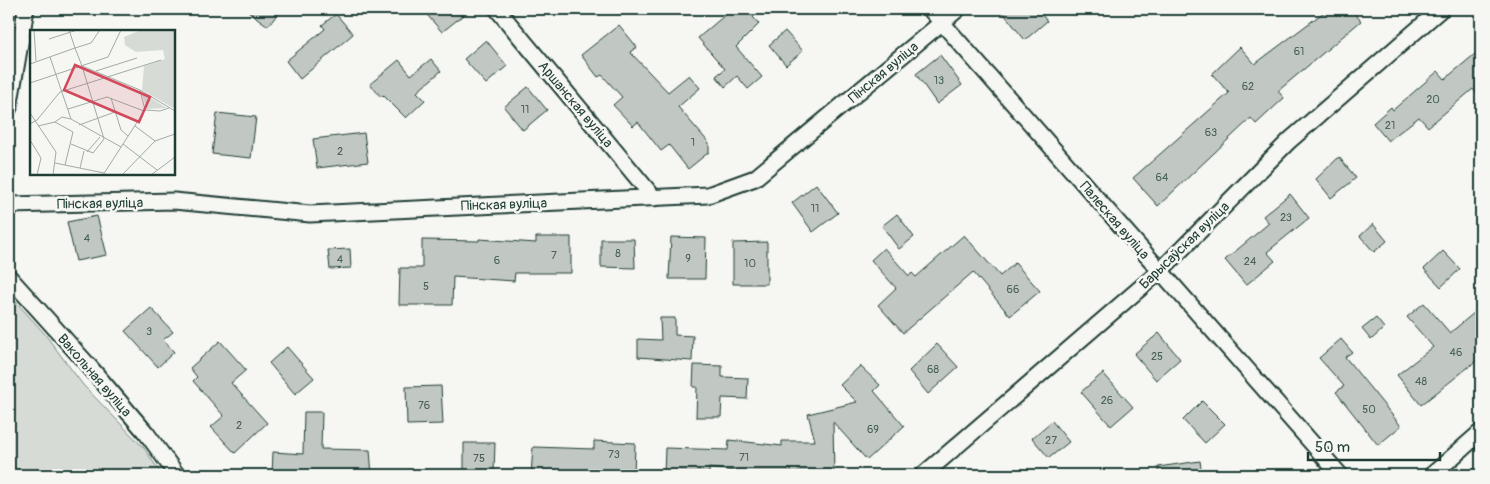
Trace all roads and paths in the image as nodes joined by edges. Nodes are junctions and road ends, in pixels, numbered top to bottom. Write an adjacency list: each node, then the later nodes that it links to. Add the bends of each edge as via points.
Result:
1 (26, 9): 7 (street)
2 (497, 9): 8 (street, Аршанская вуліца)
3 (930, 9): 6 (street, Палеская вуліца)
4 (958, 9): 6 (street, Пінская вуліца)
5 (1441, 9): 10 (street, Барысаўская вуліца, via 1289,141)
6 (942, 23): 8 (street, Пінская вуліца, via 755,178 708,195); 10 (street, Палеская вуліца)
7 (9, 108)
8 (654, 198): 9 (street, Пінская вуліца, via 310,214 174,201)
9 (9, 205)
10 (1160, 271): 14 (street, Барысаўская вуліца); 15 (street, Палеская вуліца)
11 (9, 277): 13 (street, Вакольная вуліца, via 147,434)
12 (1481, 432): 16 (street)
13 (177, 475)
14 (923, 475)
15 (1340, 475)
16 (1432, 475)

